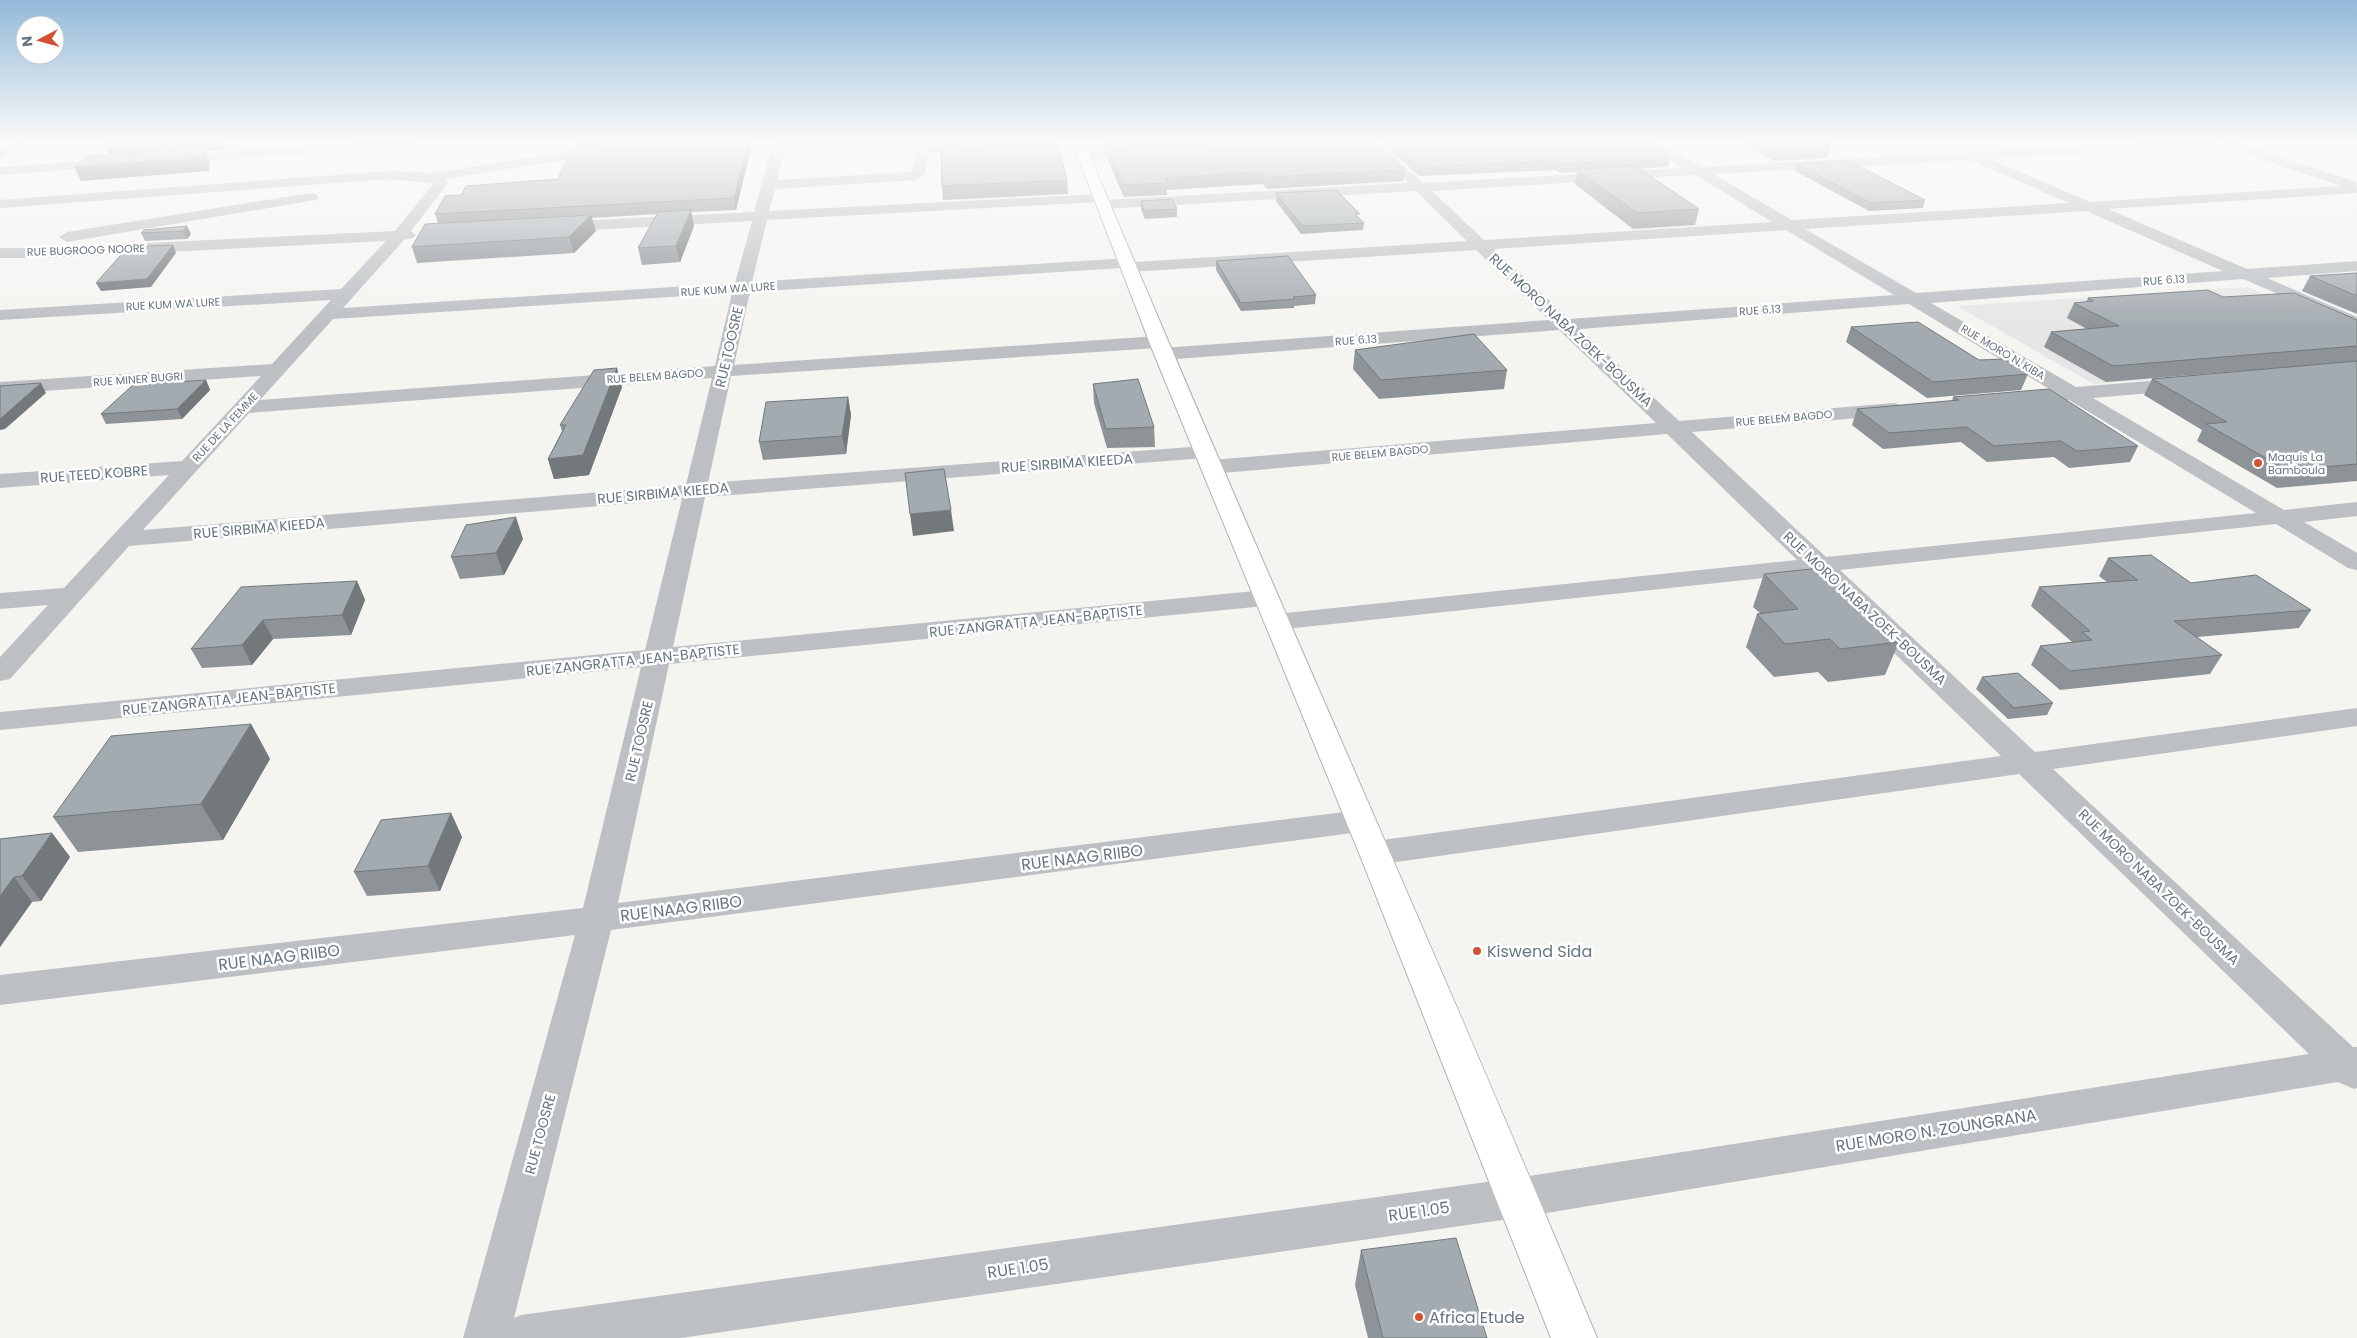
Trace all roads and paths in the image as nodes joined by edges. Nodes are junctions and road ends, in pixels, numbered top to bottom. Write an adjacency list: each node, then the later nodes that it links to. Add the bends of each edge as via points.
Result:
1 (267, 204): 16 (street)
2 (427, 204): 14 (street, RUE DE LA FEMME)
3 (765, 204): 11 (street, RUE TOOSRE)
4 (1023, 204): 11 (street)
5 (1103, 204): 18 (main road)
6 (1438, 204): 15 (street, RUE MORO NABA ZOEK-BOUSMA)
7 (1755, 204): 12 (street, RUE MORO N. KIBA)
8 (2084, 204): 10 (street)
9 (2126, 204): 10 (street, RUE KUM WA LURE)
10 (2090, 207): 12 (street, RUE KUM WA LURE); 20 (street)
11 (762, 216): 13 (street); 21 (street, RUE TOOSRE)
12 (1791, 226): 15 (street, RUE KUM WA LURE); 23 (street, RUE MORO N. KIBA)
13 (546, 228)
14 (408, 235): 17 (street, RUE BUGROOG NOORE); 22 (street, RUE DE LA FEMME)
15 (1482, 246): 18 (street, RUE KUM WA LURE); 27 (street, RUE MORO NABA ZOEK-BOUSMA)
16 (0, 248)
17 (0, 253)
18 (1129, 265): 21 (street, RUE KUM WA LURE); 28 (main road)
19 (2357, 266): 20 (street, RUE 6.13)
20 (2246, 274): 23 (street, RUE 6.13); 26 (street)
21 (742, 288): 24 (street, RUE KUM WA LURE); 30 (street, RUE TOOSRE)
22 (346, 294): 24 (street, RUE DE LA FEMME); 25 (street, RUE KUM WA LURE)
23 (1913, 299): 27 (street, RUE 6.13); 33 (street, RUE MORO N. KIBA)
24 (327, 314): 29 (street, RUE DE LA FEMME)
25 (0, 315)
26 (2357, 323)
27 (1565, 325): 28 (street, RUE 6.13); 37 (street, RUE MORO NABA ZOEK-BOUSMA)
28 (1160, 348): 30 (street, RUE BELEM BAGDO); 38 (main road)
29 (277, 369): 32 (street, RUE MINER BUGRI); 35 (street, RUE DE LA FEMME)
30 (724, 371): 35 (street, RUE BELEM BAGDO); 41 (street, RUE TOOSRE)
31 (2210, 382): 33 (street)
32 (0, 388)
33 (2072, 393): 34 (street); 43 (street, RUE MORO N. KIBA)
34 (2002, 399)
35 (243, 407): 39 (street, RUE DE LA FEMME)
36 (1913, 407): 37 (street, RUE BELEM BAGDO)
37 (1674, 428): 38 (street, RUE BELEM BAGDO); 46 (street, RUE MORO NABA ZOEK-BOUSMA)
38 (1208, 460): 41 (street, RUE SIRBIMA KIEEDA); 49 (main road)
39 (188, 467): 40 (street, RUE TEED KOBRE); 44 (street, RUE DE LA FEMME)
40 (0, 481)
41 (695, 490): 44 (street, RUE SIRBIMA KIEEDA); 50 (street, RUE TOOSRE)
42 (2357, 509): 43 (street, RUE ZANGRATTA JEAN-BAPTISTE)
43 (2279, 517): 45 (street, RUE MORO N. KIBA); 46 (street, RUE ZANGRATTA JEAN-BAPTISTE)
44 (122, 539): 47 (street, RUE DE LA FEMME)
45 (2357, 563)
46 (1819, 565): 49 (street, RUE ZANGRATTA JEAN-BAPTISTE); 54 (street, RUE MORO NABA ZOEK-BOUSMA)
47 (71, 595): 48 (street); 51 (street, RUE DE LA FEMME)
48 (0, 601)
49 (1270, 610): 50 (street, RUE ZANGRATTA JEAN-BAPTISTE); 55 (main road)
50 (659, 657): 53 (street, RUE ZANGRATTA JEAN-BAPTISTE); 57 (street, RUE TOOSRE)
51 (0, 674)
52 (2357, 717): 54 (street)
53 (0, 721)
54 (2027, 761): 56 (street); 59 (street, RUE MORO NABA ZOEK-BOUSMA)
55 (1360, 821): 56 (main road); 57 (street, RUE NAAG RIIBO)
56 (1375, 853): 60 (main road)
57 (597, 919): 58 (street, RUE NAAG RIIBO); 61 (street, RUE TOOSRE)
58 (0, 990)
59 (2353, 1068): 60 (street, RUE MORO N. ZOUNGRANA)
60 (1516, 1198): 62 (street, RUE 1.05); 63 (main road)
61 (486, 1338)
62 (521, 1338)
63 (1574, 1338)

